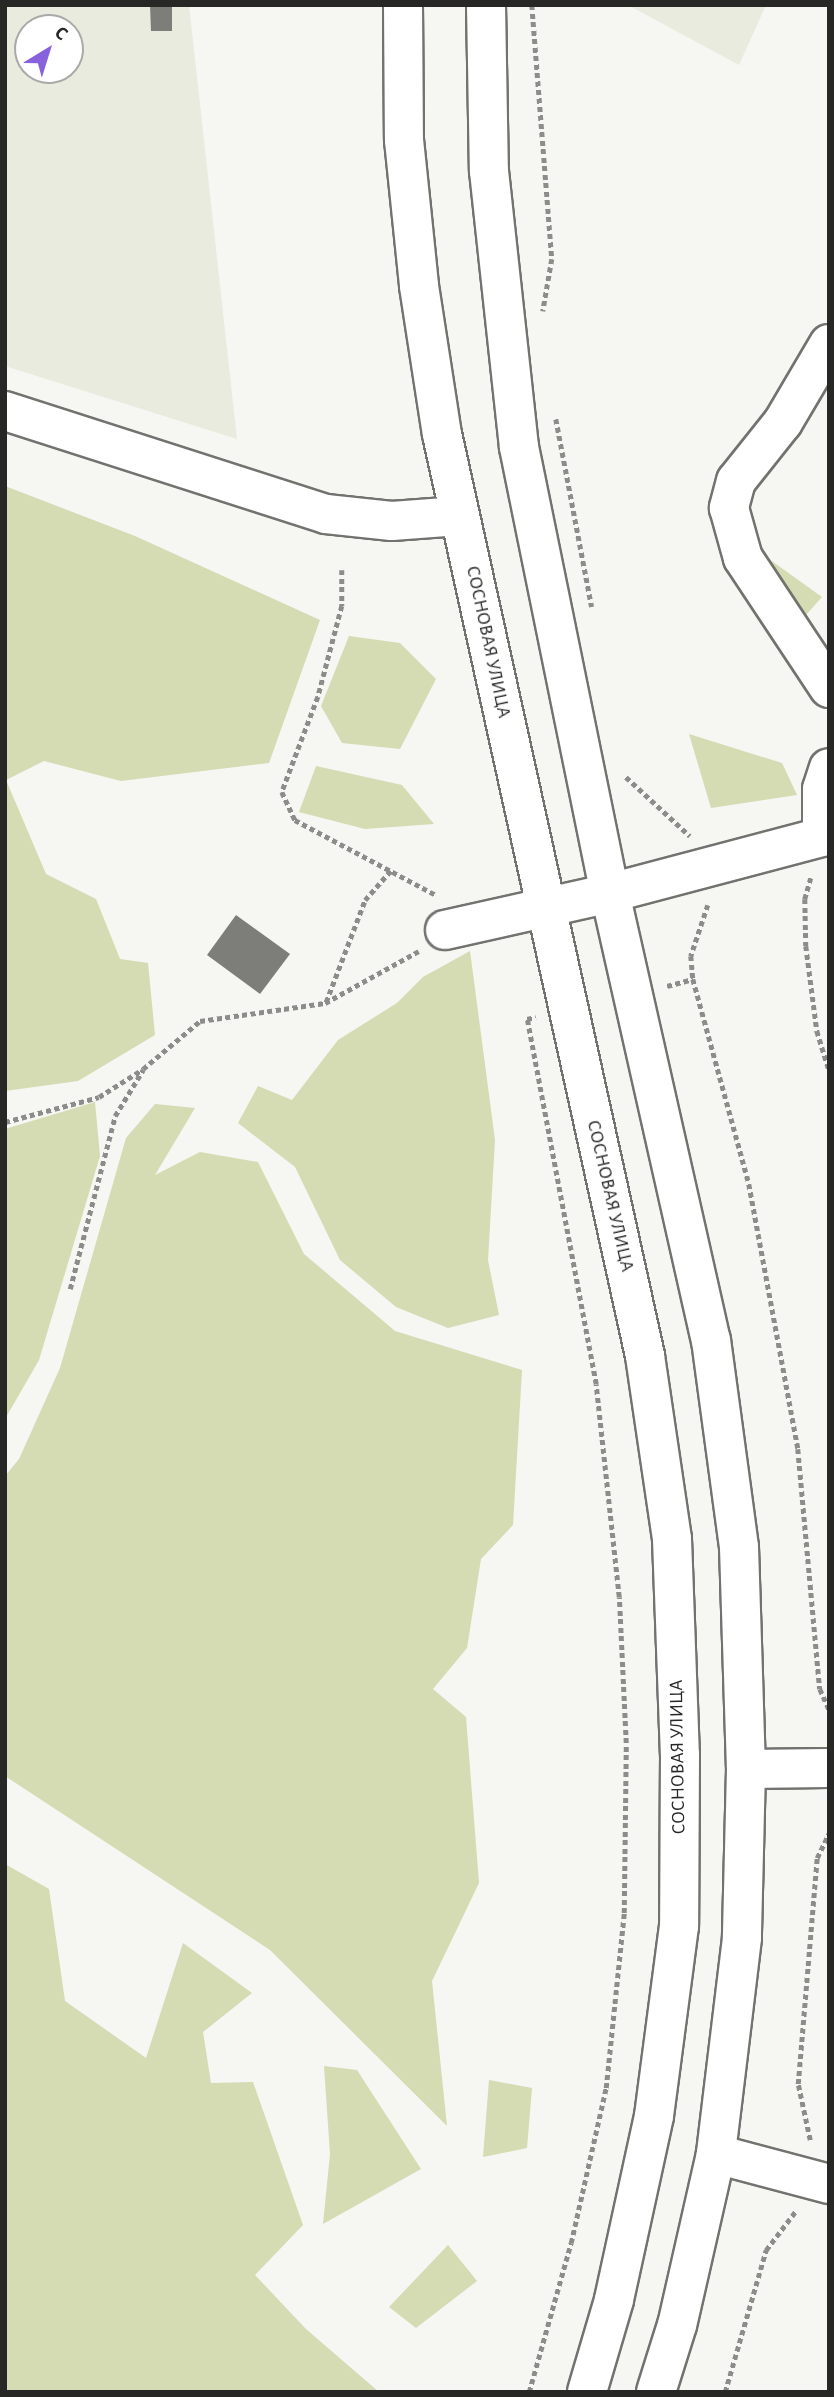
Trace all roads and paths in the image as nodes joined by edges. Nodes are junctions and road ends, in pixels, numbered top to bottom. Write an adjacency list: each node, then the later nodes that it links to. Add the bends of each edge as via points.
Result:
1 (403, 5): 5 (main road, СОСНОВАЯ УЛИЦА, via 404,140 419,286)
2 (486, 5): 11 (main road, via 489,171 519,447)
3 (829, 344): 7 (main road, via 783,422 736,481 729,508 743,558)
4 (5, 411): 5 (main road, via 326,514 392,521)
5 (459, 516): 12 (main road, СОСНОВАЯ УЛИЦА)
6 (342, 570): 10 (path, via 342,606 321,684 282,792 296,820)
7 (829, 688)
8 (829, 768): 9 (main road, via 822,789)
9 (825, 836): 11 (main road); 20 (path, via 805,899 817,1031)
10 (393, 868): 13 (path, via 445,900); 17 (path, via 365,900)
11 (610, 893): 12 (main road); 16 (main road)
12 (544, 909): 13 (main road); 18 (main road, СОСНОВАЯ УЛИЦА)
13 (459, 927)
14 (401, 964): 17 (path)
15 (693, 979): 16 (path)
16 (635, 993): 24 (main road, via 711,1340 739,1547)
17 (325, 1003): 19 (path, via 200,1021)
18 (568, 1009): 28 (path, via 527,1020 596,1384 616,1570 626,1743 624,1913 606,2088 571,2243); 29 (main road, СОСНОВАЯ УЛИЦА, via 645,1356 672,1539 680,1755 679,1926 654,2116 614,2300)
19 (143, 1069): 21 (path, via 99,1097); 22 (path, via 115,1116)
20 (829, 1070)
21 (5, 1122)
22 (70, 1289)
23 (829, 1768): 24 (main road)
24 (746, 1769): 26 (main road, via 742,1938)
25 (829, 1833): 27 (path, via 817,1858 798,2084)
26 (716, 2154): 27 (main road); 30 (main road, via 677,2325)
27 (819, 2181): 31 (path, via 766,2250)
28 (529, 2392)
29 (587, 2392)
30 (656, 2392)
31 (726, 2392)

